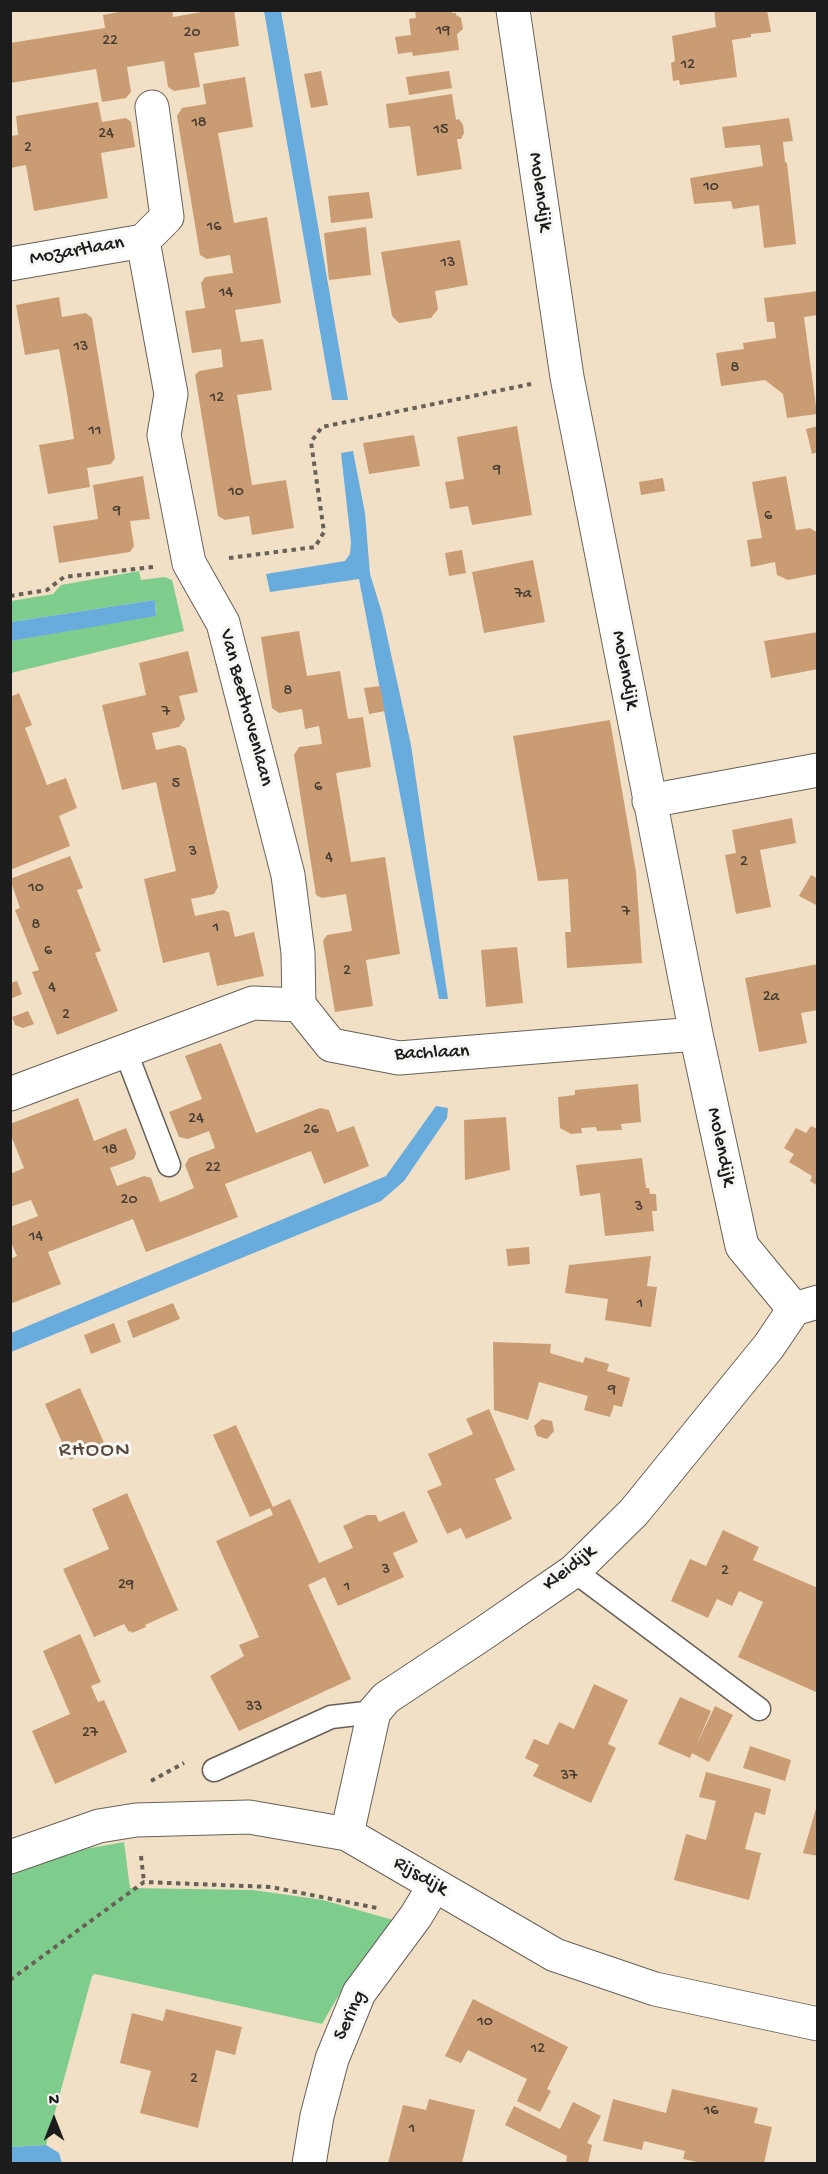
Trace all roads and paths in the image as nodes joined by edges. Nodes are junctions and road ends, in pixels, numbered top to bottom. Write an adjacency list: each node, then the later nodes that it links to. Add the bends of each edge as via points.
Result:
1 (513, 10): 5 (street, Molendijk)
2 (152, 107): 3 (street, via 167,217)
3 (143, 241): 4 (street, Mozartlaan); 6 (street, Van Beethovenlaan, via 171,394 164,435)
4 (10, 264)
5 (567, 376): 6 (path, via 322,427 310,442 324,532 315,547); 9 (street, Molendijk)
6 (189, 563): 7 (path, via 64,577 47,590); 10 (street, Van Beethovenlaan, via 223,623 288,874 298,953)
7 (10, 596)
8 (818, 770): 9 (street)
9 (649, 801): 11 (street, Molendijk)
10 (299, 1005): 11 (street, Bachlaan, via 331,1045 399,1058); 12 (street, via 253,1003)
11 (696, 1034): 15 (street, Molendijk, via 742,1246)
12 (125, 1050): 13 (street); 14 (lane)
13 (11, 1092)
14 (169, 1165)
15 (806, 1305): 16 (street, Kleidijk, via 634,1512)
16 (574, 1571): 17 (lane); 18 (street, Kleidijk, via 386,1698)
17 (759, 1709)
18 (374, 1712): 19 (lane, via 331,1717); 20 (street)
19 (214, 1770)
20 (347, 1834): 21 (street, Rijsdijk, via 249,1817 136,1820 99,1826); 22 (street, Rijsdijk)
21 (10, 1857)
22 (434, 1886): 23 (street, Sering); 25 (street, Rijsdijk, via 555,1954 655,1989)
23 (416, 1916): 24 (path, via 271,1887 144,1882); 26 (street, Sering, via 359,1993 332,2059)
24 (10, 1980)
25 (818, 2024)
26 (309, 2163)

